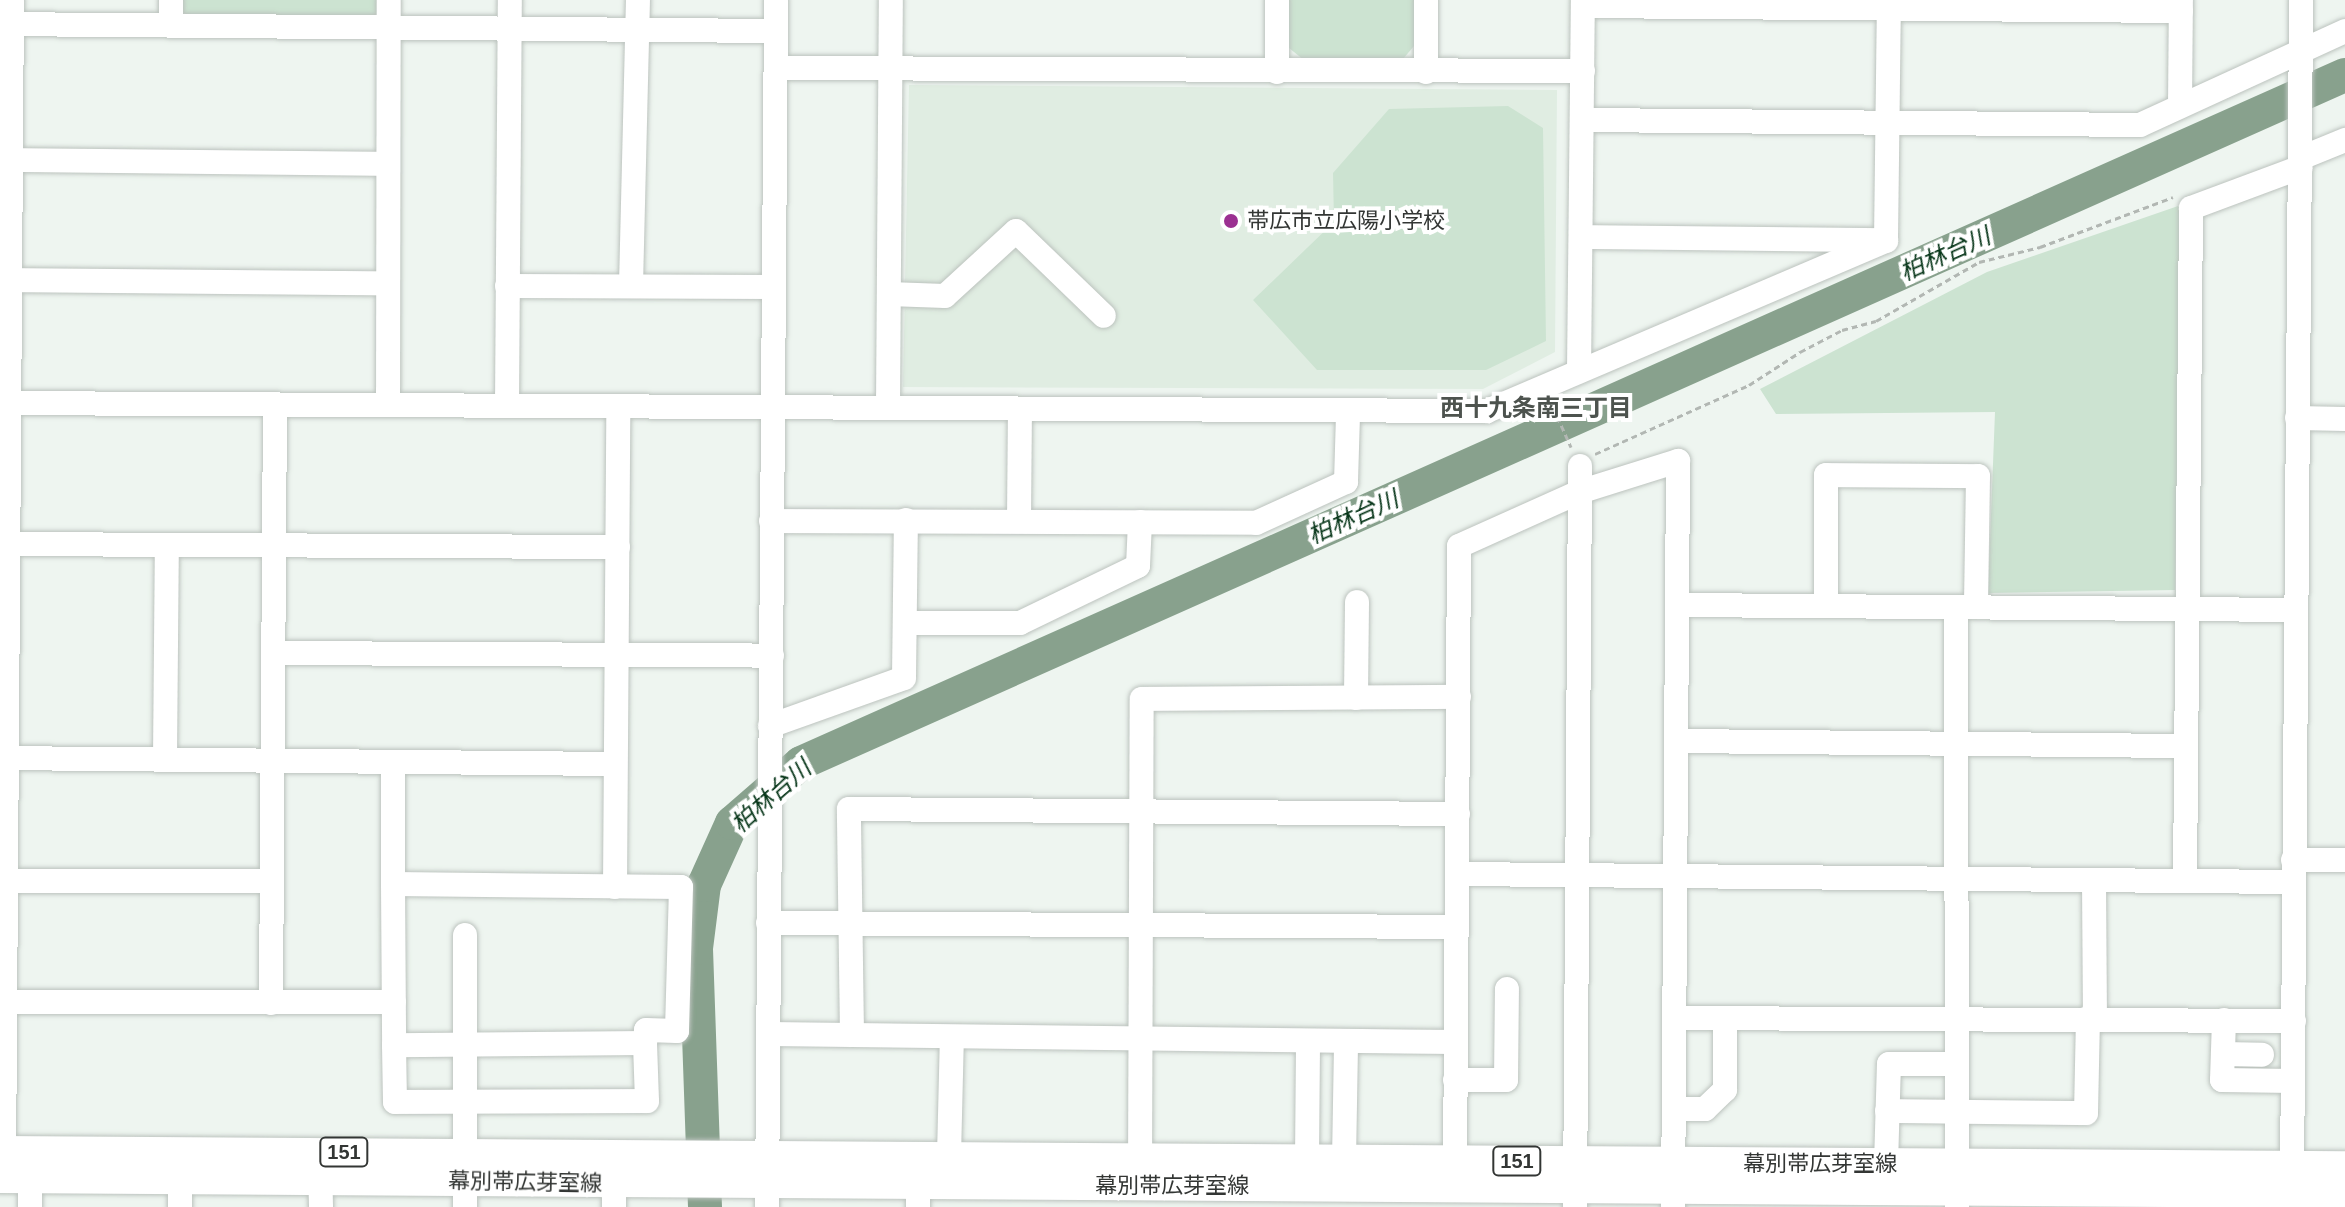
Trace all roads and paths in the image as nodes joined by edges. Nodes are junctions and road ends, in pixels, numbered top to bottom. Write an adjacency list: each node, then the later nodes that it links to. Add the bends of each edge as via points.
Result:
1 (171, 0): 14 (street)
2 (389, 0): 15 (street)
3 (510, 0): 16 (street)
4 (638, 0): 17 (street)
5 (776, 0): 18 (street)
6 (891, 0): 22 (street)
7 (1277, 0): 24 (street)
8 (1426, 0): 25 (street)
9 (2301, 0): 20 (street)
10 (1583, 3): 11 (street); 23 (street)
11 (1889, 4): 12 (street); 28 (street)
12 (2181, 6): 26 (street)
13 (8, 16): 14 (street); 30 (street)
14 (171, 26): 15 (street)
15 (388, 28): 16 (street); 32 (street)
16 (509, 30): 17 (street); 39 (street)
17 (638, 31): 18 (street); 38 (street)
18 (776, 31): 21 (street)
19 (2345, 31): 20 (street)
20 (2301, 51): 26 (street); 31 (street)
21 (776, 68): 22 (street); 40 (street)
22 (891, 68): 24 (street); 41 (street)
23 (1583, 71): 25 (street); 27 (street)
24 (1277, 72): 25 (street)
25 (1426, 72)
26 (2180, 106): 28 (street, via 2140,125)
27 (1583, 120): 28 (street); 34 (street)
28 (1889, 124): 35 (street)
29 (2345, 140): 31 (street)
30 (11, 160): 32 (street); 36 (street)
31 (2301, 162): 54 (street); 70 (street, via 2191,208)
32 (387, 164): 37 (street)
33 (2183, 194): 56 (path, via 2040,247 1979,262 1876,321 1842,330 1749,385)
34 (1582, 237): 35 (street); 43 (street)
35 (1886, 241): 43 (street, via 1600,367)
36 (10, 280): 37 (street); 44 (street)
37 (387, 283): 46 (street)
38 (631, 285): 39 (street); 40 (street)
39 (507, 286): 47 (street)
40 (774, 287): 50 (street)
41 (889, 294): 42 (street, via 945,296 1016,231); 49 (street)
42 (1104, 316)
43 (1579, 371): 53 (street, via 1487,411)
44 (5, 403): 45 (street); 62 (street)
45 (275, 405): 46 (street); 63 (street)
46 (388, 405): 47 (street)
47 (507, 405): 48 (street)
48 (618, 406): 50 (street); 65 (street)
49 (888, 407): 50 (street); 51 (street)
50 (771, 408): 60 (street)
51 (1020, 409): 53 (street); 59 (street)
52 (1555, 412): 56 (path)
53 (1348, 414): 61 (street, via 1346,482 1256,523)
54 (2297, 418): 55 (street); 71 (street)
55 (2345, 419)
56 (1578, 462): 57 (street)
57 (1579, 492): 67 (street, via 1678,461); 76 (street, via 1459,546); 92 (street)
58 (906, 520): 59 (street); 60 (street); 72 (street)
59 (1019, 520): 61 (street)
60 (771, 521): 75 (street)
61 (1140, 522): 72 (street, via 1138,566 1020,623)
62 (5, 544): 64 (street); 82 (street)
63 (277, 545): 64 (street); 65 (street); 73 (street)
64 (167, 546): 83 (street)
65 (618, 547): 74 (street)
66 (1357, 602): 77 (street)
67 (1678, 605): 68 (street); 79 (street)
68 (1826, 606): 69 (street); 69 (street, via 1826,475 1978,476)
69 (1966, 607): 70 (street); 80 (street)
70 (2187, 609): 71 (street); 81 (street)
71 (2295, 610): 90 (street)
72 (907, 623): 78 (street, via 904,678)
73 (274, 653): 74 (street); 84 (street)
74 (616, 656): 75 (street); 86 (street)
75 (772, 656): 78 (street)
76 (1459, 697): 77 (street); 88 (street)
77 (1356, 698): 87 (street, via 1142,699)
78 (770, 737): 101 (street)
79 (1678, 741): 80 (street); 93 (street)
80 (1957, 744): 81 (street); 94 (street)
81 (2185, 746): 98 (street)
82 (4, 758): 83 (street); 96 (street)
83 (165, 759): 84 (street)
84 (272, 761): 85 (street); 97 (street)
85 (393, 762): 86 (street); 99 (street)
86 (615, 764): 100 (street)
87 (1139, 813): 88 (street); 102 (street, via 849,809); 103 (street)
88 (1458, 814): 91 (street)
89 (2345, 860): 90 (street)
90 (2293, 871): 98 (street); 115 (street)
91 (1457, 874): 92 (street); 104 (street)
92 (1576, 875): 93 (street); 150 (street)
93 (1675, 876): 94 (street); 111 (street)
94 (1957, 879): 95 (street); 110 (street)
95 (2094, 880): 98 (street); 113 (street)
96 (7, 881): 97 (street); 107 (street)
97 (272, 881): 109 (street)
98 (2185, 881)
99 (393, 884): 100 (street); 108 (street)
100 (615, 887): 123 (street, via 681,887 677,1031 646,1030)
101 (768, 923): 102 (street); 116 (street)
102 (852, 923): 103 (street); 117 (street)
103 (1138, 925): 104 (street); 119 (street)
104 (1457, 927): 122 (street)
105 (465, 935): 124 (street)
106 (1507, 989): 129 (street, via 1506,1080)
107 (3, 1002): 109 (street); 131 (street)
108 (394, 1002): 109 (street); 125 (street)
109 (271, 1003)
110 (1957, 1017): 112 (street); 113 (street); 128 (street)
111 (1676, 1018): 112 (street); 133 (street)
112 (1725, 1018): 133 (street, via 1725,1090 1705,1109)
113 (2091, 1018): 114 (street); 135 (street, via 2086,1113)
114 (2224, 1020): 115 (street); 126 (street)
115 (2294, 1021): 130 (street)
116 (769, 1034): 117 (street); 143 (street)
117 (852, 1035): 118 (street)
118 (952, 1037): 119 (street); 136 (street)
119 (1138, 1039): 120 (street); 141 (street)
120 (1308, 1041): 121 (street); 137 (street)
121 (1346, 1041): 122 (street); 138 (street)
122 (1456, 1042): 129 (street)
123 (645, 1043): 124 (street); 132 (street, via 647,1101)
124 (465, 1044): 125 (street); 132 (street)
125 (394, 1045): 132 (street, via 395,1102)
126 (2223, 1054): 127 (street); 130 (street, via 2222,1080)
127 (2262, 1055)
128 (1957, 1064): 134 (street, via 1889,1064); 135 (street)
129 (1455, 1080): 149 (street)
130 (2293, 1081): 154 (street)
131 (2, 1086): 142 (street)
132 (465, 1102): 146 (street)
133 (1674, 1109): 151 (street)
134 (1887, 1111): 135 (street); 152 (street)
135 (1958, 1112): 153 (street)
136 (949, 1156): 141 (main road, 幕別帯広芽室線 / 151); 147 (main road, 幕別帯広芽室線 / 151)
137 (1307, 1159): 138 (main road, 幕別帯広芽室線 / 151); 148 (main road, 幕別帯広芽室線 / 151)
138 (1344, 1160): 149 (main road, 幕別帯広芽室線 / 151)
139 (2345, 1166): 154 (main road, 幕別帯広芽室線 / 151)
140 (688, 1168): 143 (main road, 幕別帯広芽室線 / 151); 146 (main road, 幕別帯広芽室線 / 151); 156 (main road, 幕別帯広芽室線 / 151)
141 (1140, 1171): 147 (main road, 幕別帯広芽室線 / 151); 148 (main road, 幕別帯広芽室線 / 151)
142 (11, 1174): 145 (main road, 幕別帯広芽室線 / 151)
143 (757, 1176): 147 (main road, 幕別帯広芽室線 / 151)
144 (320, 1179): 145 (main road, 幕別帯広芽室線 / 151); 146 (main road, 幕別帯広芽室線 / 151)
145 (180, 1180)
146 (465, 1180): 156 (main road, 幕別帯広芽室線 / 151)
147 (918, 1183)
148 (1265, 1184): 149 (main road, 幕別帯広芽室線 / 151)
149 (1467, 1186): 150 (main road, 幕別帯広芽室線 / 151)
150 (1576, 1186): 151 (main road, 幕別帯広芽室線 / 151)
151 (1673, 1186): 152 (main road, 幕別帯広芽室線 / 151)
152 (1878, 1187): 153 (main road, 幕別帯広芽室線 / 151)
153 (1958, 1187): 154 (main road, 幕別帯広芽室線 / 151); 157 (main road, 幕別帯広芽室線 / 151)
154 (2292, 1188): 155 (main road, 幕別帯広芽室線 / 151); 157 (main road, 幕別帯広芽室線 / 151)
155 (2345, 1193)
156 (614, 1195)
157 (2040, 1199)

